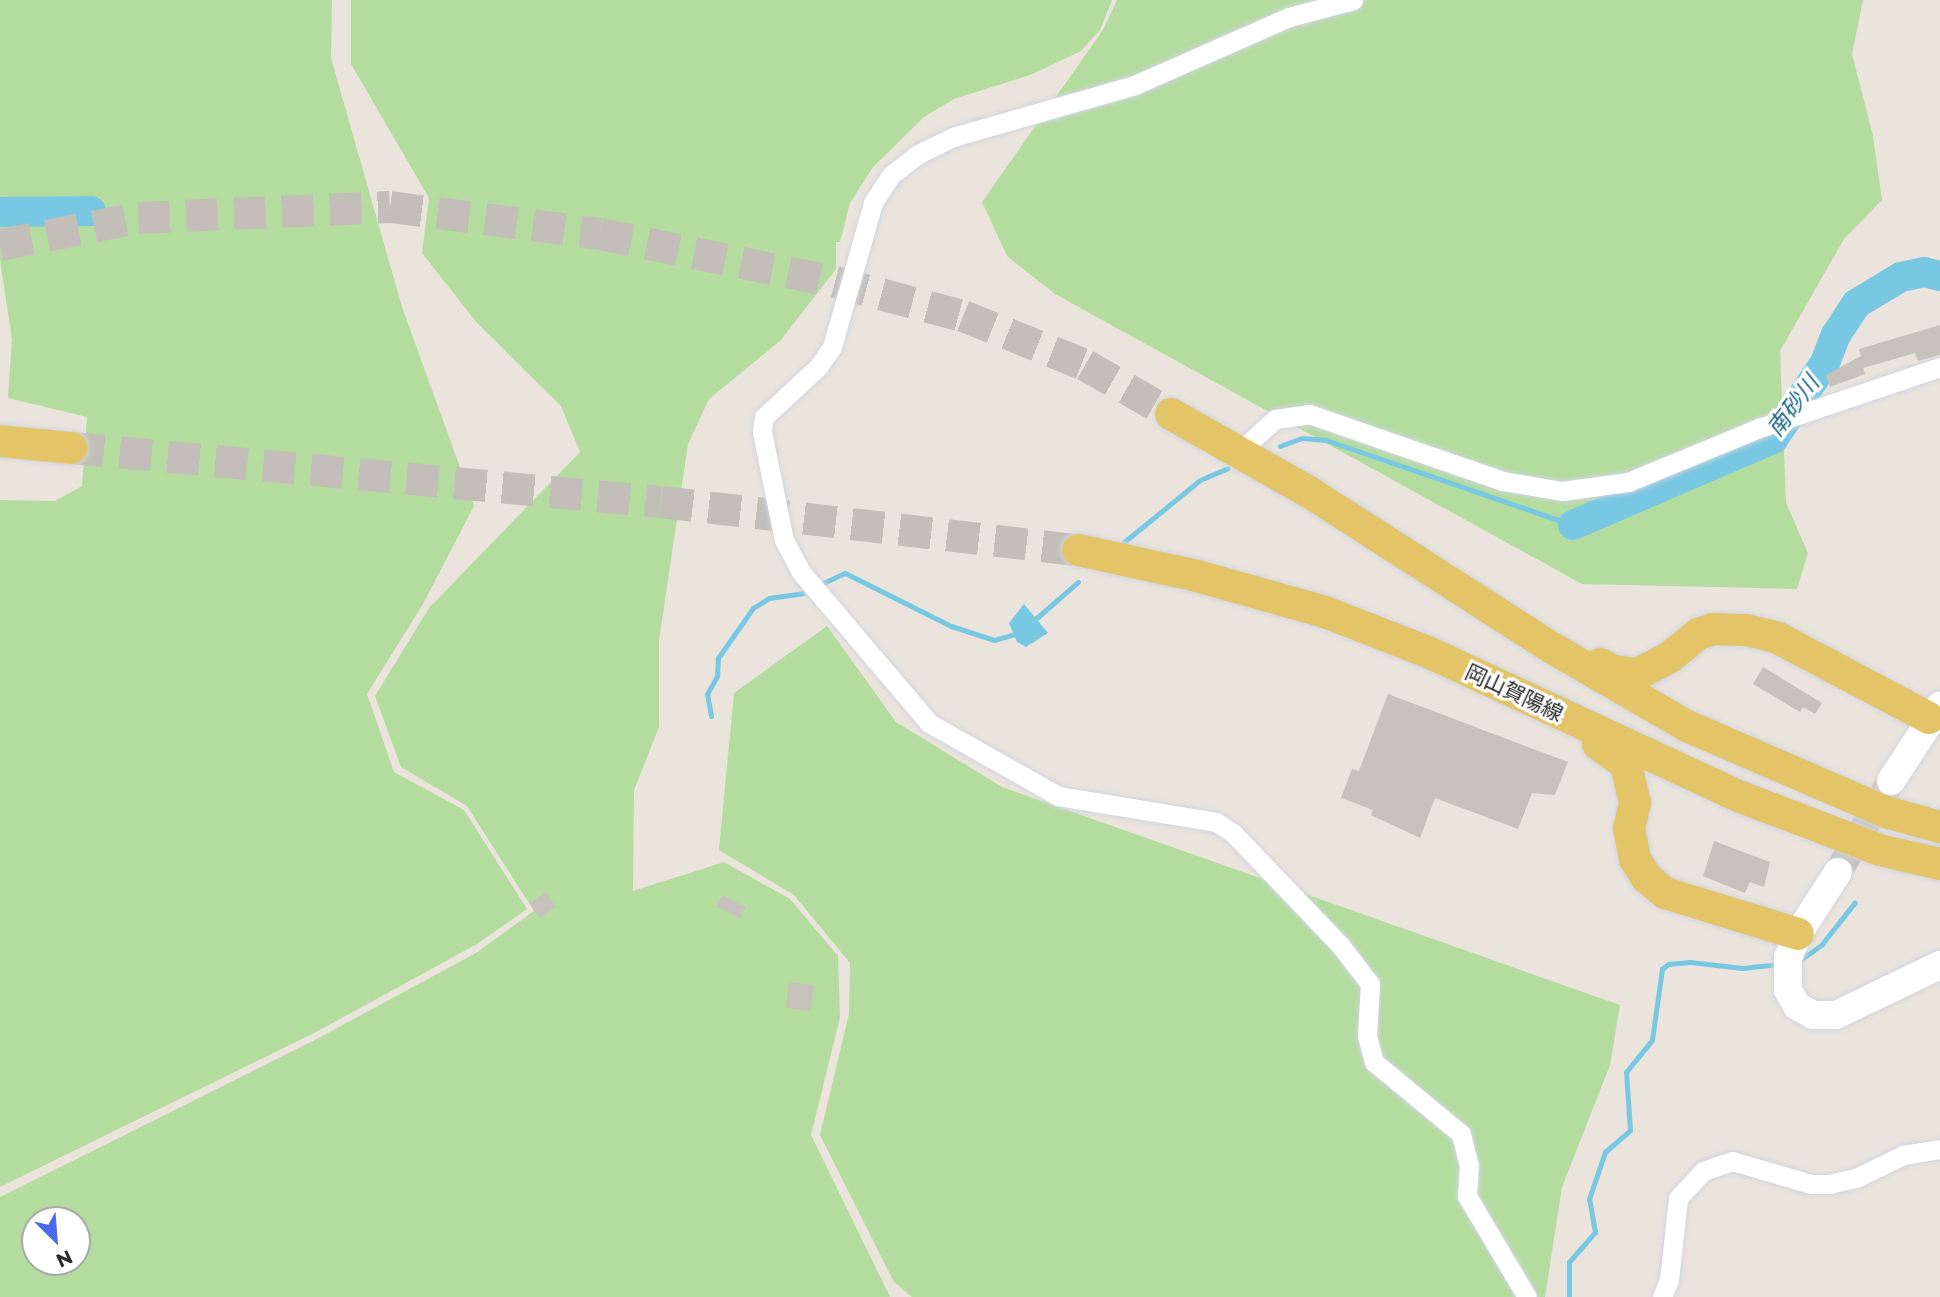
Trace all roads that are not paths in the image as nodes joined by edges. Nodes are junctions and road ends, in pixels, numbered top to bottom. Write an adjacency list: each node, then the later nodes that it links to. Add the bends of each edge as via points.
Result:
1 (1353, 0): 22 (street, via 1289,17 1135,85 953,137 918,154 891,175 873,203 832,347 818,367 764,417 762,432 784,540 801,572 929,723 1058,796 1216,822 1233,833 1340,945 1370,984 1367,1036 1374,1062 1461,1134 1469,1166 1467,1196)
2 (1940, 367): 6 (street, via 1775,423 1628,482 1562,491 1503,481 1309,414 1275,419)
3 (1171, 414): 6 (main road)
4 (0, 441): 5 (main road)
5 (72, 448)
6 (1240, 451): 8 (main road)
7 (1078, 550): 10 (main road, 岡山賀陽線, via 1197,576 1325,612)
8 (1521, 629): 9 (main road, via 1565,644 1628,675); 13 (main road, via 1687,726)
9 (1670, 657): 11 (main road, via 1698,634 1713,629 1746,630 1778,638); 13 (main road, via 1667,697 1686,715 1801,769)
10 (1465, 670): 14 (main road, via 1491,693 1613,752 1626,764); 15 (main road, 岡山賀陽線, via 1653,759)
11 (1935, 712): 12 (street)
12 (1891, 781)
13 (1838, 792): 16 (main road)
14 (1634, 803): 15 (main road, via 1649,790 1672,783 1729,805); 19 (main road, via 1629,828 1635,859 1665,893)
15 (1790, 816): 17 (main road, 岡山賀陽線, via 1880,850)
16 (1940, 827)
17 (1940, 864)
18 (1838, 872): 19 (street)
19 (1791, 955): 20 (street, via 1788,990 1797,1006 1824,1016 1847,1012)
20 (1940, 965)
21 (1940, 1149): 23 (street, via 1903,1154 1856,1178 1829,1184 1811,1184 1732,1161 1703,1171 1678,1198 1669,1280)
22 (1527, 1297)
23 (1662, 1297)

